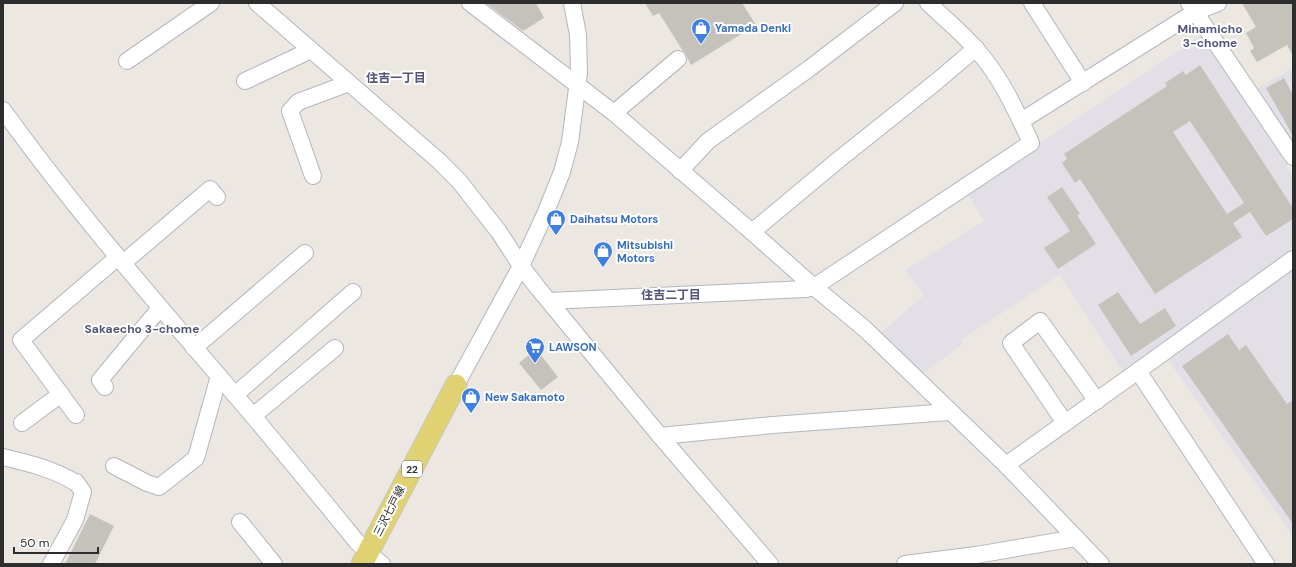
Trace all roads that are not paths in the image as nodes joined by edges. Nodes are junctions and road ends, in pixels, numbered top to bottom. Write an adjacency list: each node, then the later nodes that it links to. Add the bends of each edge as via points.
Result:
1 (211, 3): 13 (street)
2 (257, 3): 11 (street)
3 (470, 3): 17 (street)
4 (572, 3): 17 (street, via 578,35)
5 (895, 3): 22 (street, via 708,141)
6 (928, 3): 10 (street)
7 (1032, 3): 16 (street)
8 (1218, 3): 9 (street)
9 (1192, 8): 16 (street); 21 (street)
10 (976, 48): 20 (street, via 997,76); 25 (street)
11 (311, 50): 14 (street); 15 (street)
12 (678, 59): 19 (street)
13 (128, 61)
14 (245, 81)
15 (349, 83): 23 (street, via 298,102 290,112); 29 (street, via 439,161 458,181 499,232)
16 (1082, 83): 20 (street)
17 (577, 85): 19 (street); 29 (street, via 570,142 562,172)
18 (3, 110): 28 (street)
19 (614, 113): 22 (street)
20 (1021, 121): 30 (street, via 1032,143)
21 (1293, 157)
22 (680, 171): 25 (street)
23 (313, 176)
24 (217, 198): 28 (street, via 210,189)
25 (752, 232): 30 (street)
26 (306, 253): 34 (street)
27 (1293, 259): 36 (street)
28 (120, 260): 33 (street); 40 (street, via 21,340)
29 (522, 266): 32 (street); 38 (street)
30 (814, 287): 32 (street); 43 (street, via 865,329)
31 (353, 292): 41 (street)
32 (549, 301): 48 (street)
33 (160, 308): 34 (street); 39 (street, via 100,380)
34 (194, 348): 37 (street)
35 (334, 348): 45 (street)
36 (1138, 371): 42 (street); 60 (street)
37 (219, 376): 41 (street); 51 (street, via 196,458 159,487)
38 (456, 385): 54 (main road, 三沢七戸線 / 22, via 395,500)
39 (105, 387)
40 (61, 394): 44 (street); 46 (street)
41 (235, 395): 45 (street)
42 (1097, 401): 47 (street); 47 (street, via 1040,320 1011,342)
43 (949, 412): 48 (street); 50 (street)
44 (76, 415)
45 (253, 416): 54 (street)
46 (22, 423)
47 (1065, 423): 50 (street)
48 (660, 436): 57 (street)
49 (3, 457): 55 (street, via 31,463 65,476 76,482 83,492 75,520)
50 (1006, 465): 53 (street)
51 (114, 466)
52 (240, 522): 56 (street)
53 (1076, 538): 58 (street); 59 (street)
54 (371, 560)
55 (51, 564)
56 (274, 564)
57 (770, 564)
58 (905, 564)
59 (1101, 564)
60 (1266, 564)

